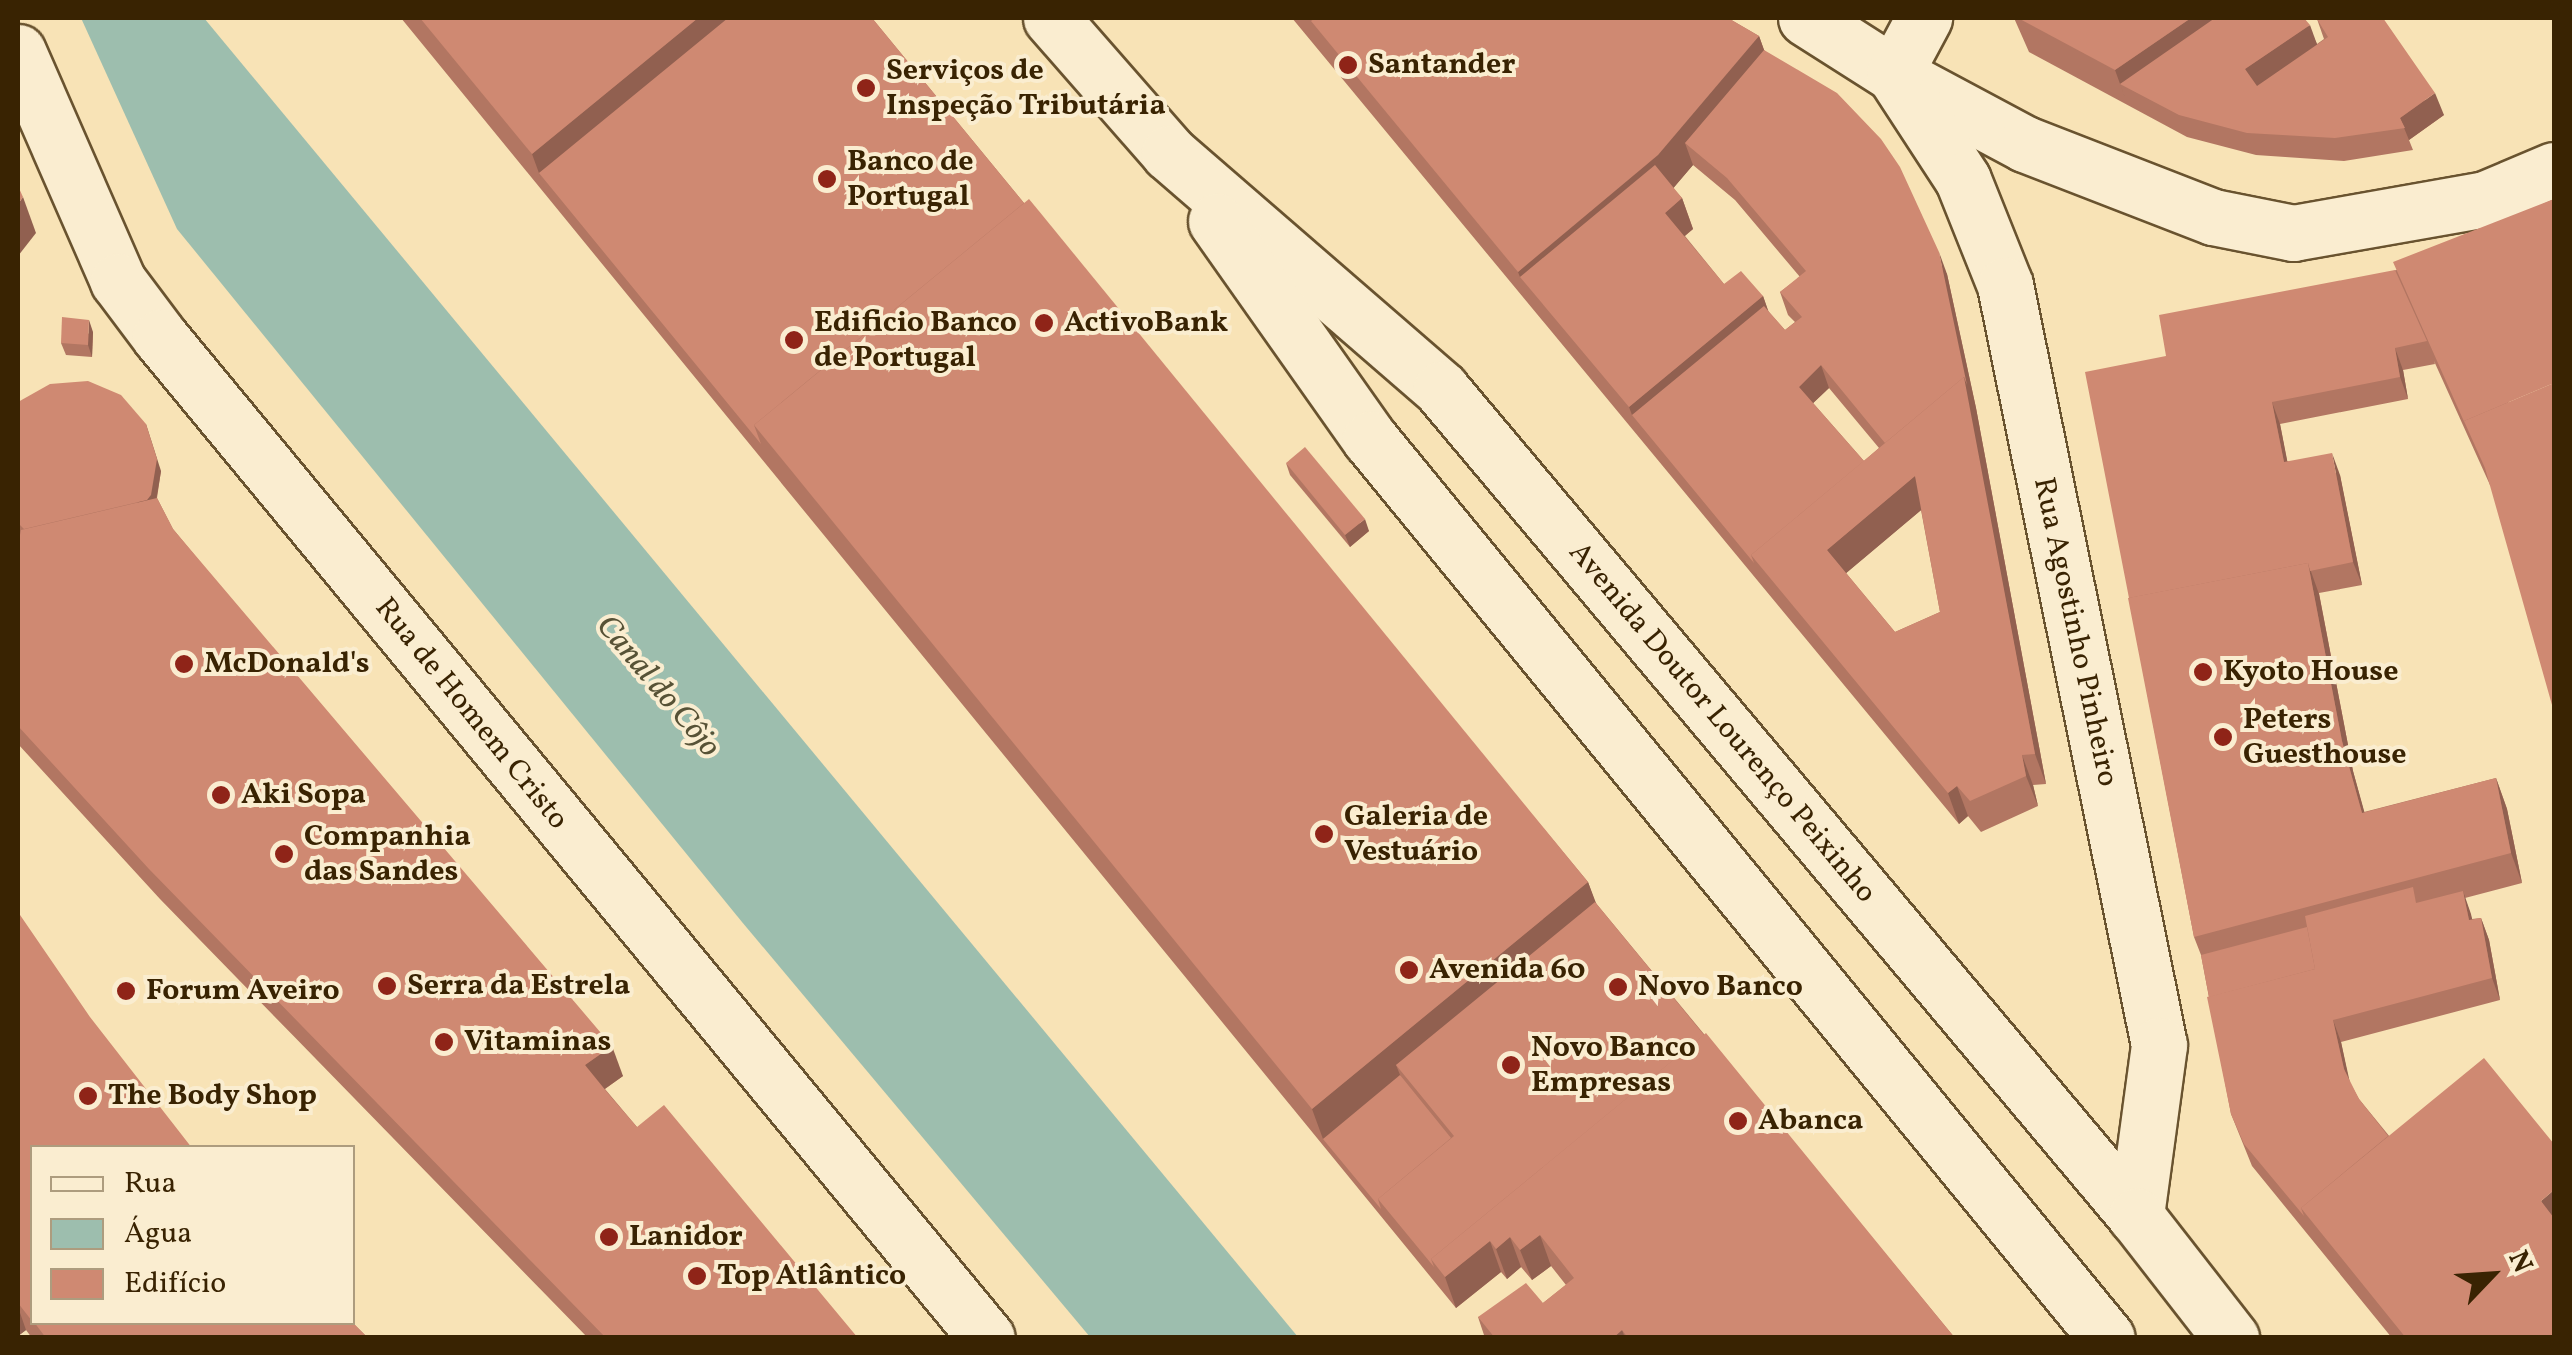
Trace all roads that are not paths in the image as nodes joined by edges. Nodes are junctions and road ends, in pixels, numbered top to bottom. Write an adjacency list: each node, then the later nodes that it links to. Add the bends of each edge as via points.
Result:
1 (1051, 18): 6 (street, Avenida Doutor Lourenço Peixinho)
2 (1806, 18): 5 (street)
3 (1924, 18): 5 (street)
4 (18, 52): 9 (street, Rua de Homem Cristo, via 118,280 160,337)
5 (1894, 74): 7 (street, via 2053,155 2213,216 2293,233 2486,199); 8 (street, Rua Agostinho Pinheiro, via 1964,180 2005,285 2159,1045)
6 (1168, 153): 8 (street, Avenida Doutor Lourenço Peixinho, via 1441,389); 10 (street, Avenida Doutor Lourenço Peixinho, via 1370,439)
7 (2554, 170)
8 (2136, 1216): 11 (street, Avenida Doutor Lourenço Peixinho)
9 (986, 1338)
10 (2108, 1338)
11 (2230, 1338)

